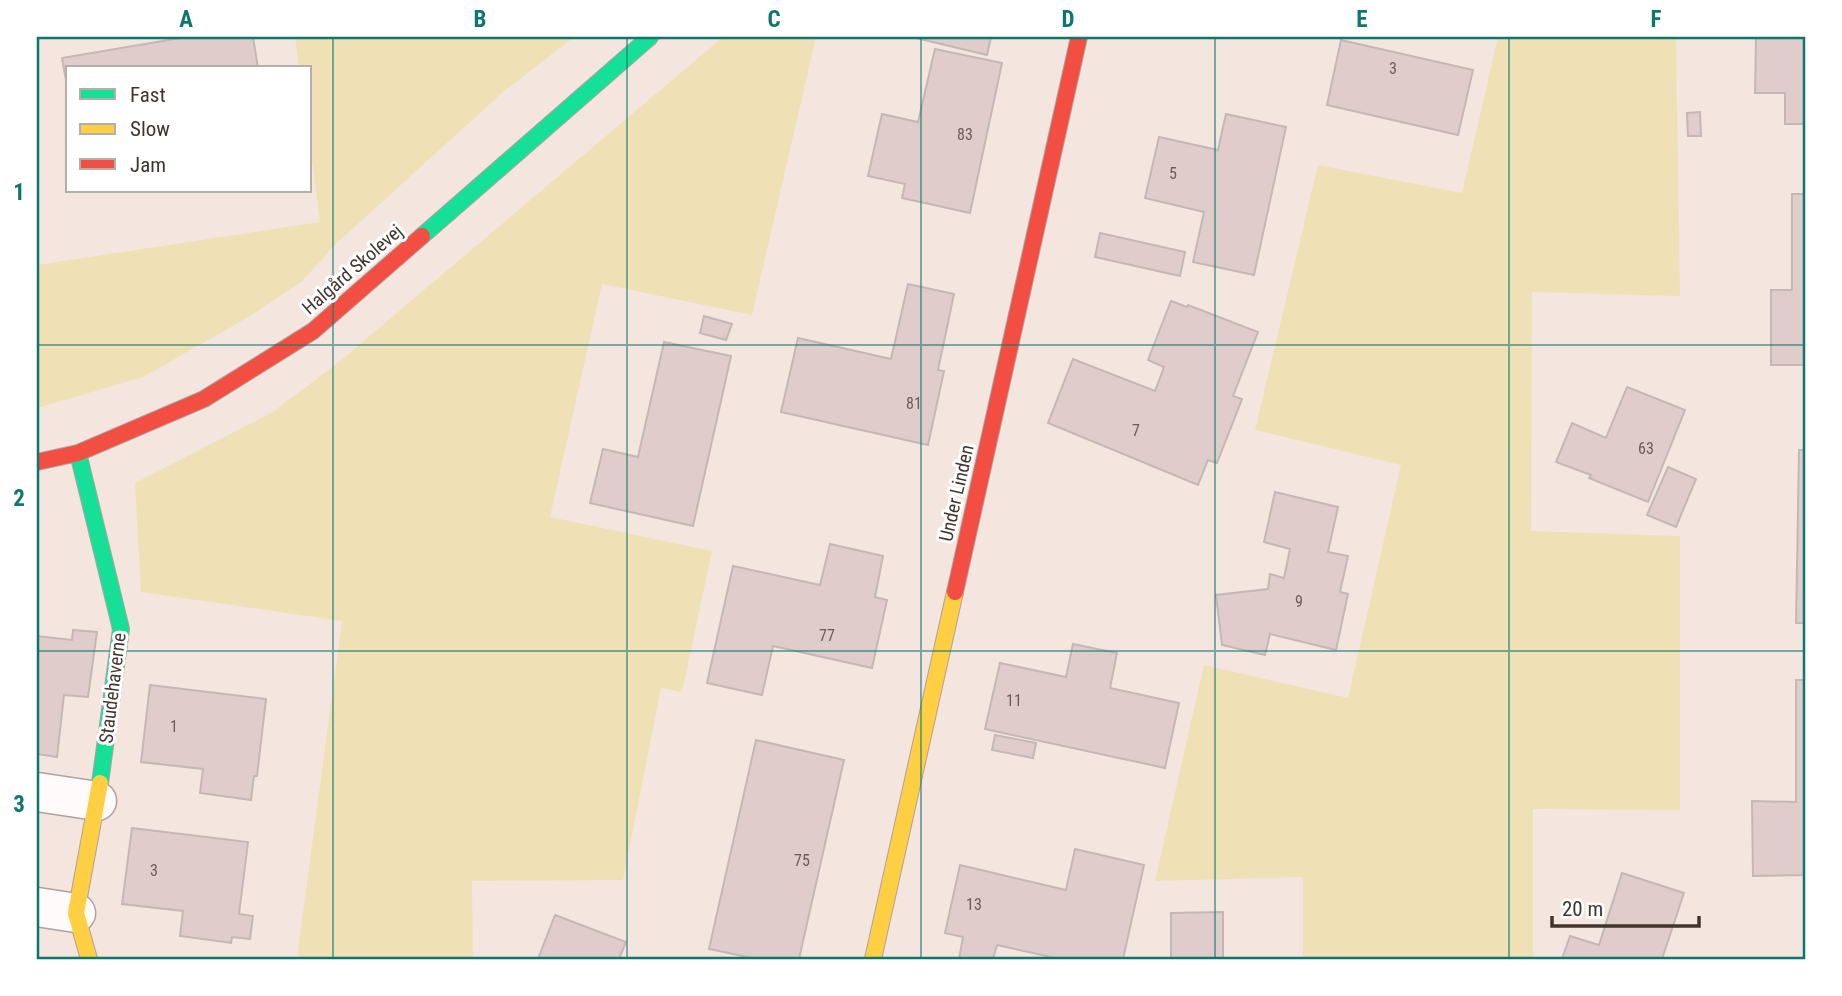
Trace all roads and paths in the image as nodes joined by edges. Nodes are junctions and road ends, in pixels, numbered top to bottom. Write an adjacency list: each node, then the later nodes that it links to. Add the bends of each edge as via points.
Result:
1 (650, 37): 3 (street, Halgård Skolevej, via 313,331 204,399)
2 (1079, 37): 10 (street, Under Linden)
3 (78, 453): 4 (street, Halgård Skolevej); 6 (street, Staudehaverne, via 121,629)
4 (37, 462)
5 (37, 792): 6 (street)
6 (97, 801): 8 (street, Staudehaverne)
7 (37, 908): 8 (street)
8 (76, 913): 9 (street, Staudehaverne)
9 (89, 959)
10 (873, 959)

